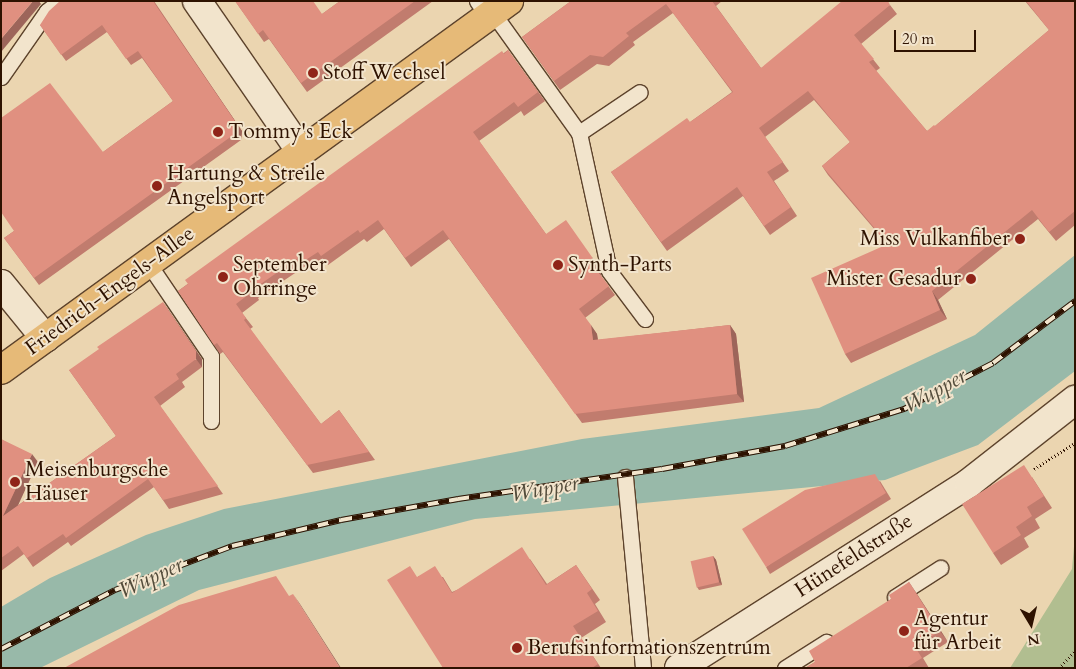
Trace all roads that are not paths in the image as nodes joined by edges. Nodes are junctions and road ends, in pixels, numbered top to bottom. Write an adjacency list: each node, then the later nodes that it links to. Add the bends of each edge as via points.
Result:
1 (60, 1): 4 (lane, via 47,11)
2 (197, 1): 7 (street)
3 (492, 8): 6 (lane); 7 (main road, Friedrich-Engels-Allee)
4 (1, 77)
5 (640, 92): 6 (lane)
6 (579, 133): 10 (lane, via 609,271)
7 (301, 152): 8 (main road, Friedrich-Engels-Allee)
8 (148, 263): 11 (main road, Friedrich-Engels-Allee); 14 (lane, via 212,356)
9 (1, 284): 11 (street)
10 (645, 319)
11 (45, 338): 12 (main road, Friedrich-Engels-Allee)
12 (1, 370)
13 (1075, 400): 19 (street, Hünefeldstraße, via 969,483)
14 (211, 421)
15 (625, 477): 20 (lane)
16 (940, 568): 17 (lane)
17 (883, 605)
18 (842, 631): 21 (lane)
19 (697, 663)
20 (643, 668)
21 (785, 668)

